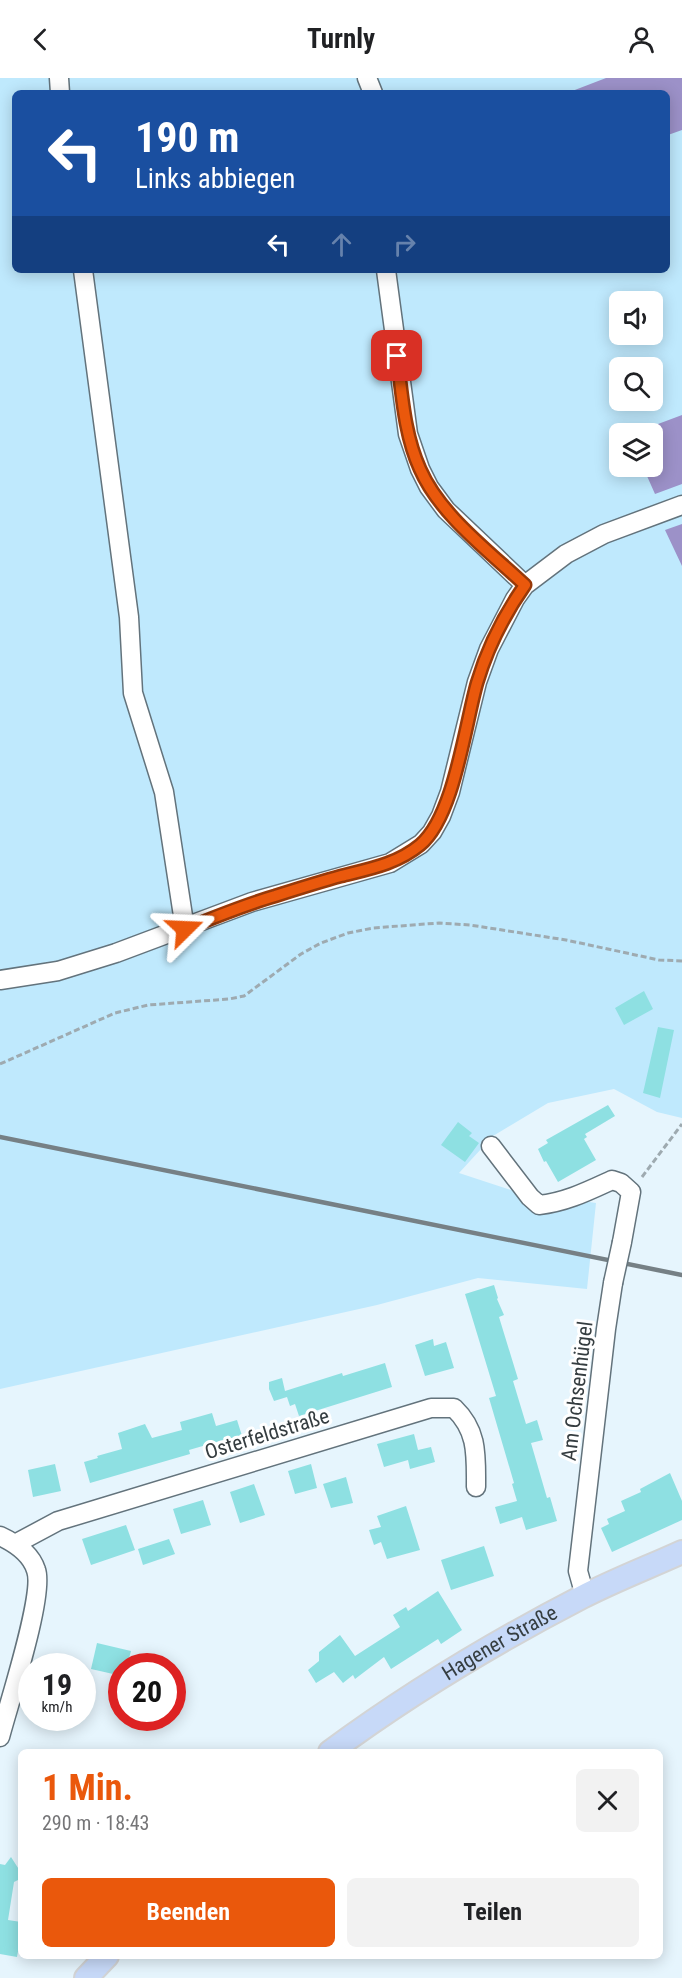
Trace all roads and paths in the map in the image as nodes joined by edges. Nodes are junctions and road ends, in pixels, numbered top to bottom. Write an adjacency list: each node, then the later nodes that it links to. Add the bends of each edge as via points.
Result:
1 (83, 273): 5 (street, via 129,617 133,693 164,792)
2 (386, 273): 4 (street, via 408,434 420,469 446,510)
3 (682, 505): 4 (street, via 604,534 566,554)
4 (525, 585): 5 (street, via 489,649 450,792 441,816 421,844 390,863 252,903)
5 (185, 929): 7 (street, via 58,971)
6 (682, 961): 8 (path, via 470,925 373,928 321,943 244,996 148,1005 115,1013)
7 (0, 980)
8 (0, 1064)
9 (682, 1124): 11 (path)
10 (491, 1146): 11 (street, via 539,1205 578,1196 612,1180)
11 (631, 1192): 15 (street, Am Ochsenhügel, bridge, via 606,1329 578,1571)
12 (476, 1487): 13 (street, Osterfeldstraße, via 476,1447 466,1419 454,1408 431,1408 58,1521)
13 (8, 1540): 16 (street, via 34,1564 38,1584)
14 (682, 1552): 15 (main road, Hagener Straße)
15 (585, 1596): 17 (main road, Hagener Straße, via 430,1684)
16 (0, 1737)
17 (334, 1749)
18 (104, 1959): 19 (main road)
19 (86, 1978)

